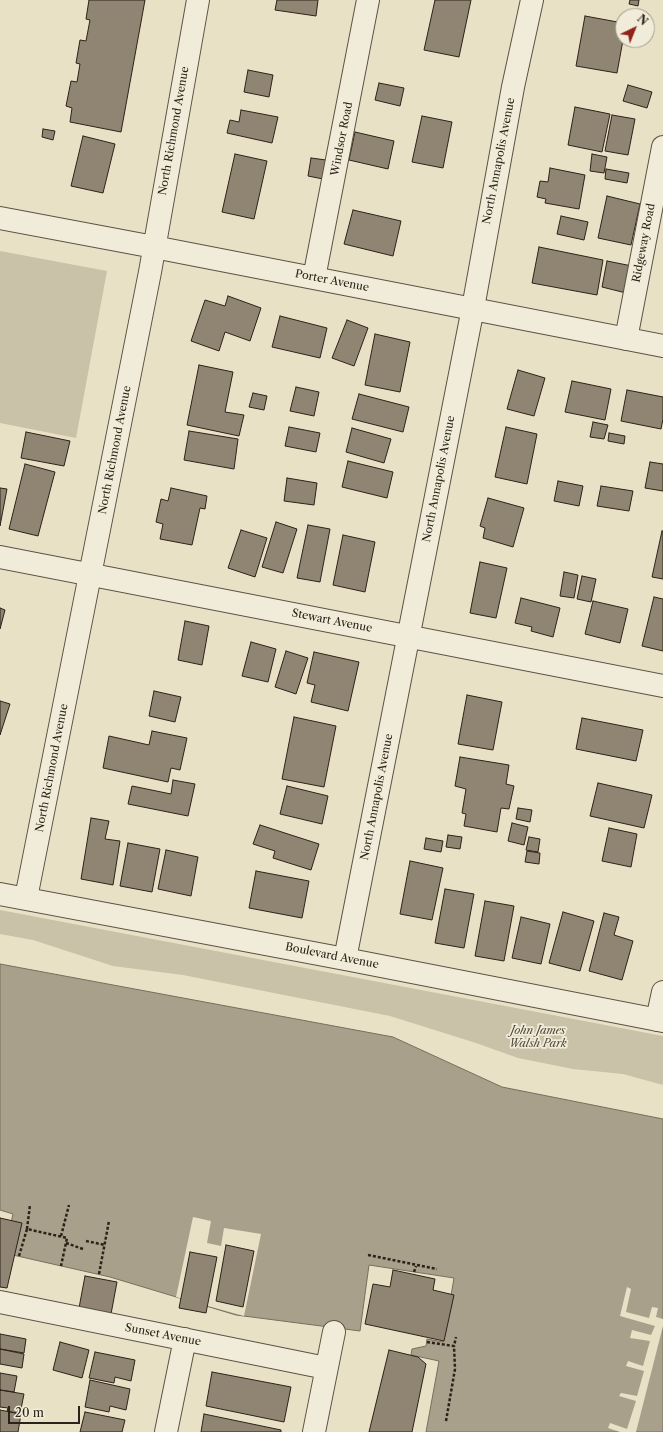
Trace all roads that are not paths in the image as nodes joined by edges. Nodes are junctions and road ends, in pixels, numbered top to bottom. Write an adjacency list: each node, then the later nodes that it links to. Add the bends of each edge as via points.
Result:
1 (198, 0): 6 (street, North Richmond Avenue)
2 (368, 0): 7 (street, Windsor Road)
3 (532, 0): 8 (street, North Annapolis Avenue, via 511,95)
4 (663, 147): 9 (street, Ridgeway Road)
5 (0, 218): 6 (street, Porter Avenue)
6 (154, 247): 7 (street, Porter Avenue); 12 (street, North Richmond Avenue)
7 (314, 278): 8 (street, Porter Avenue)
8 (472, 308): 9 (street, Porter Avenue); 13 (street, North Annapolis Avenue)
9 (626, 339): 10 (street, Porter Avenue)
10 (663, 346)
11 (0, 557): 12 (street, Stewart Avenue)
12 (90, 575): 13 (street, Stewart Avenue); 16 (street, North Richmond Avenue)
13 (408, 636): 14 (street, Stewart Avenue); 17 (street, North Annapolis Avenue)
14 (663, 686)
15 (0, 894): 16 (street, Boulevard Avenue)
16 (26, 898): 17 (street, Boulevard Avenue)
17 (345, 959): 19 (street, Boulevard Avenue)
18 (663, 992): 19 (street)
19 (660, 1021)
20 (0, 1302): 22 (street, Sunset Avenue)
21 (334, 1332): 23 (street)
22 (185, 1339): 23 (street, Sunset Avenue); 24 (street)
23 (326, 1368): 25 (street)
24 (166, 1432)
25 (314, 1432)

